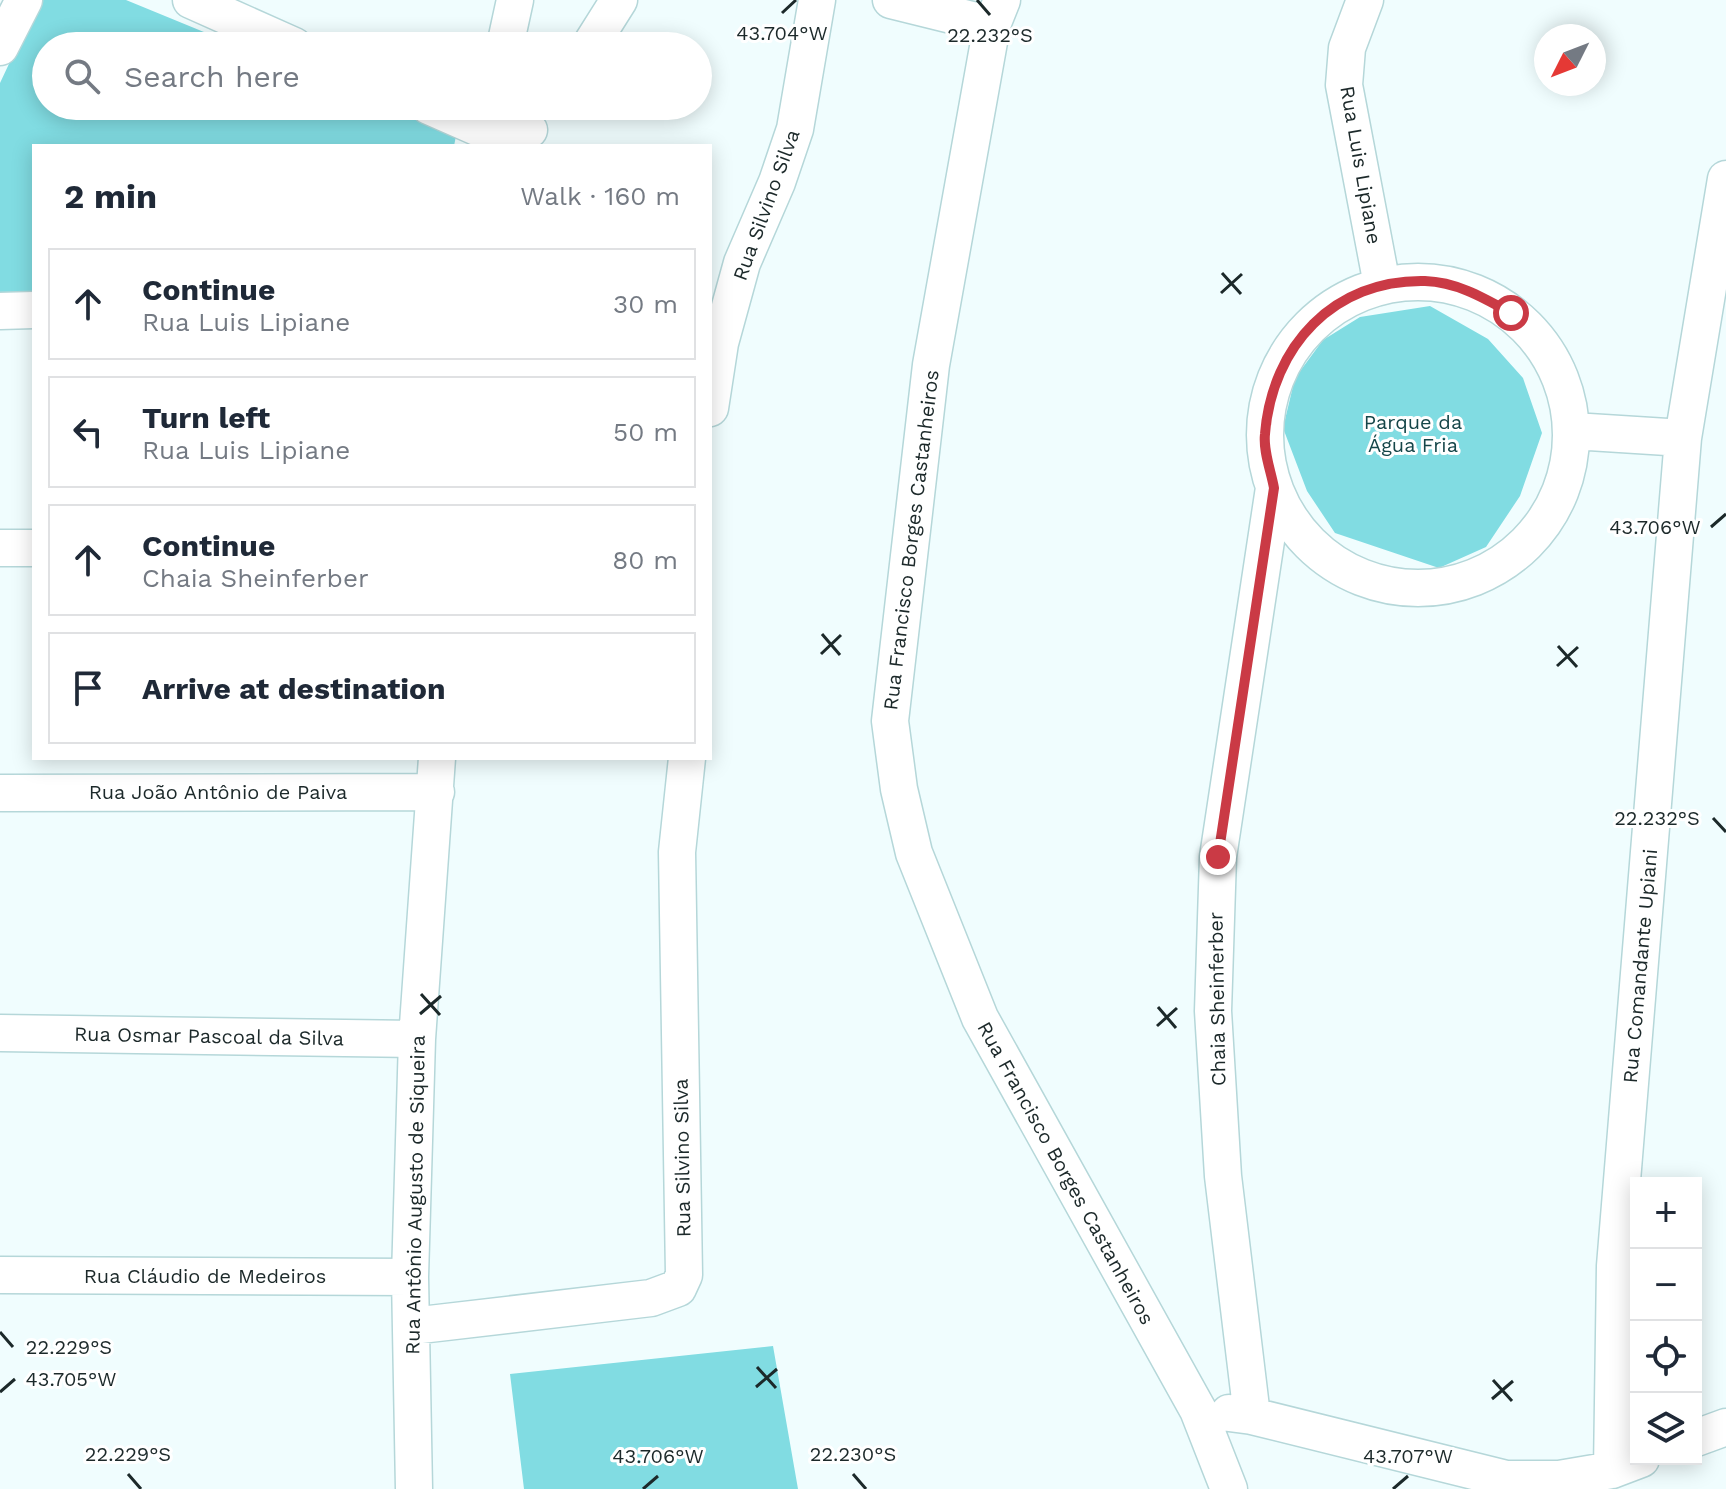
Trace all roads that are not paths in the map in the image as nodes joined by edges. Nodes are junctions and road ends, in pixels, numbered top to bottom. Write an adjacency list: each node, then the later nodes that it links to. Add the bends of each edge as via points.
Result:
1 (24, 0): 12 (street)
2 (191, 0): 9 (street)
3 (515, 0): 10 (street)
4 (619, 0): 11 (street)
5 (817, 0): 20 (street, Rua Silvino Silva, via 795,129 742,263)
6 (891, 0): 8 (street)
7 (1365, 0): 17 (street, Rua Luis Lipiane, via 1347,48 1344,85)
8 (997, 13): 34 (street, Rua Francisco Borges Castanheiros, via 931,365 890,721 899,789 914,853 980,1018)
9 (263, 32)
10 (508, 32)
11 (599, 32)
12 (0, 47)
13 (467, 120): 15 (street)
14 (532, 127): 15 (street)
15 (489, 128)
16 (1726, 179): 22 (street, Rua Comandante Upiani)
17 (1382, 285): 21 (street, via 1427,281 1472,291 1511,313 1543,346 1557,372); 23 (street, via 1334,305 1296,340 1272,386 1264,437)
18 (32, 310): 19 (street)
19 (0, 311)
20 (712, 395)
21 (1573, 431): 22 (street); 23 (street, via 1566,479 1546,522 1513,556 1471,580 1440,586 1377,584 1333,563 1298,531)
22 (1683, 438): 38 (street, Rua Comandante Upiani, via 1615,1266)
23 (1274, 488): 35 (street, Chaia Sheinferber, via 1218,857 1213,1011 1223,1176)
24 (0, 548): 25 (street)
25 (32, 548)
26 (687, 760): 33 (street, Rua Silvino Silva, via 677,852 684,1275 678,1288 651,1298)
27 (436, 775): 28 (street, Rua João Antônio de Paiva); 30 (street, Rua Antônio Augusto de Siqueira)
28 (0, 793)
29 (0, 1033): 30 (street, Rua Osmar Pascoal da Silva)
30 (417, 1039): 32 (street, Rua Antônio Augusto de Siqueira)
31 (0, 1275): 32 (street, Rua Cláudio de Medeiros)
32 (410, 1277): 33 (street, Rua Antônio Augusto de Siqueira)
33 (412, 1326): 39 (street, Rua Antônio Augusto de Siqueira)
34 (1198, 1410): 35 (street); 40 (street, Rua Francisco Borges Castanheiros)
35 (1252, 1416): 38 (street, via 1506,1479 1559,1479)
36 (1726, 1427): 37 (street)
37 (1702, 1436)
38 (1627, 1464)
39 (414, 1489)
40 (1229, 1489)

